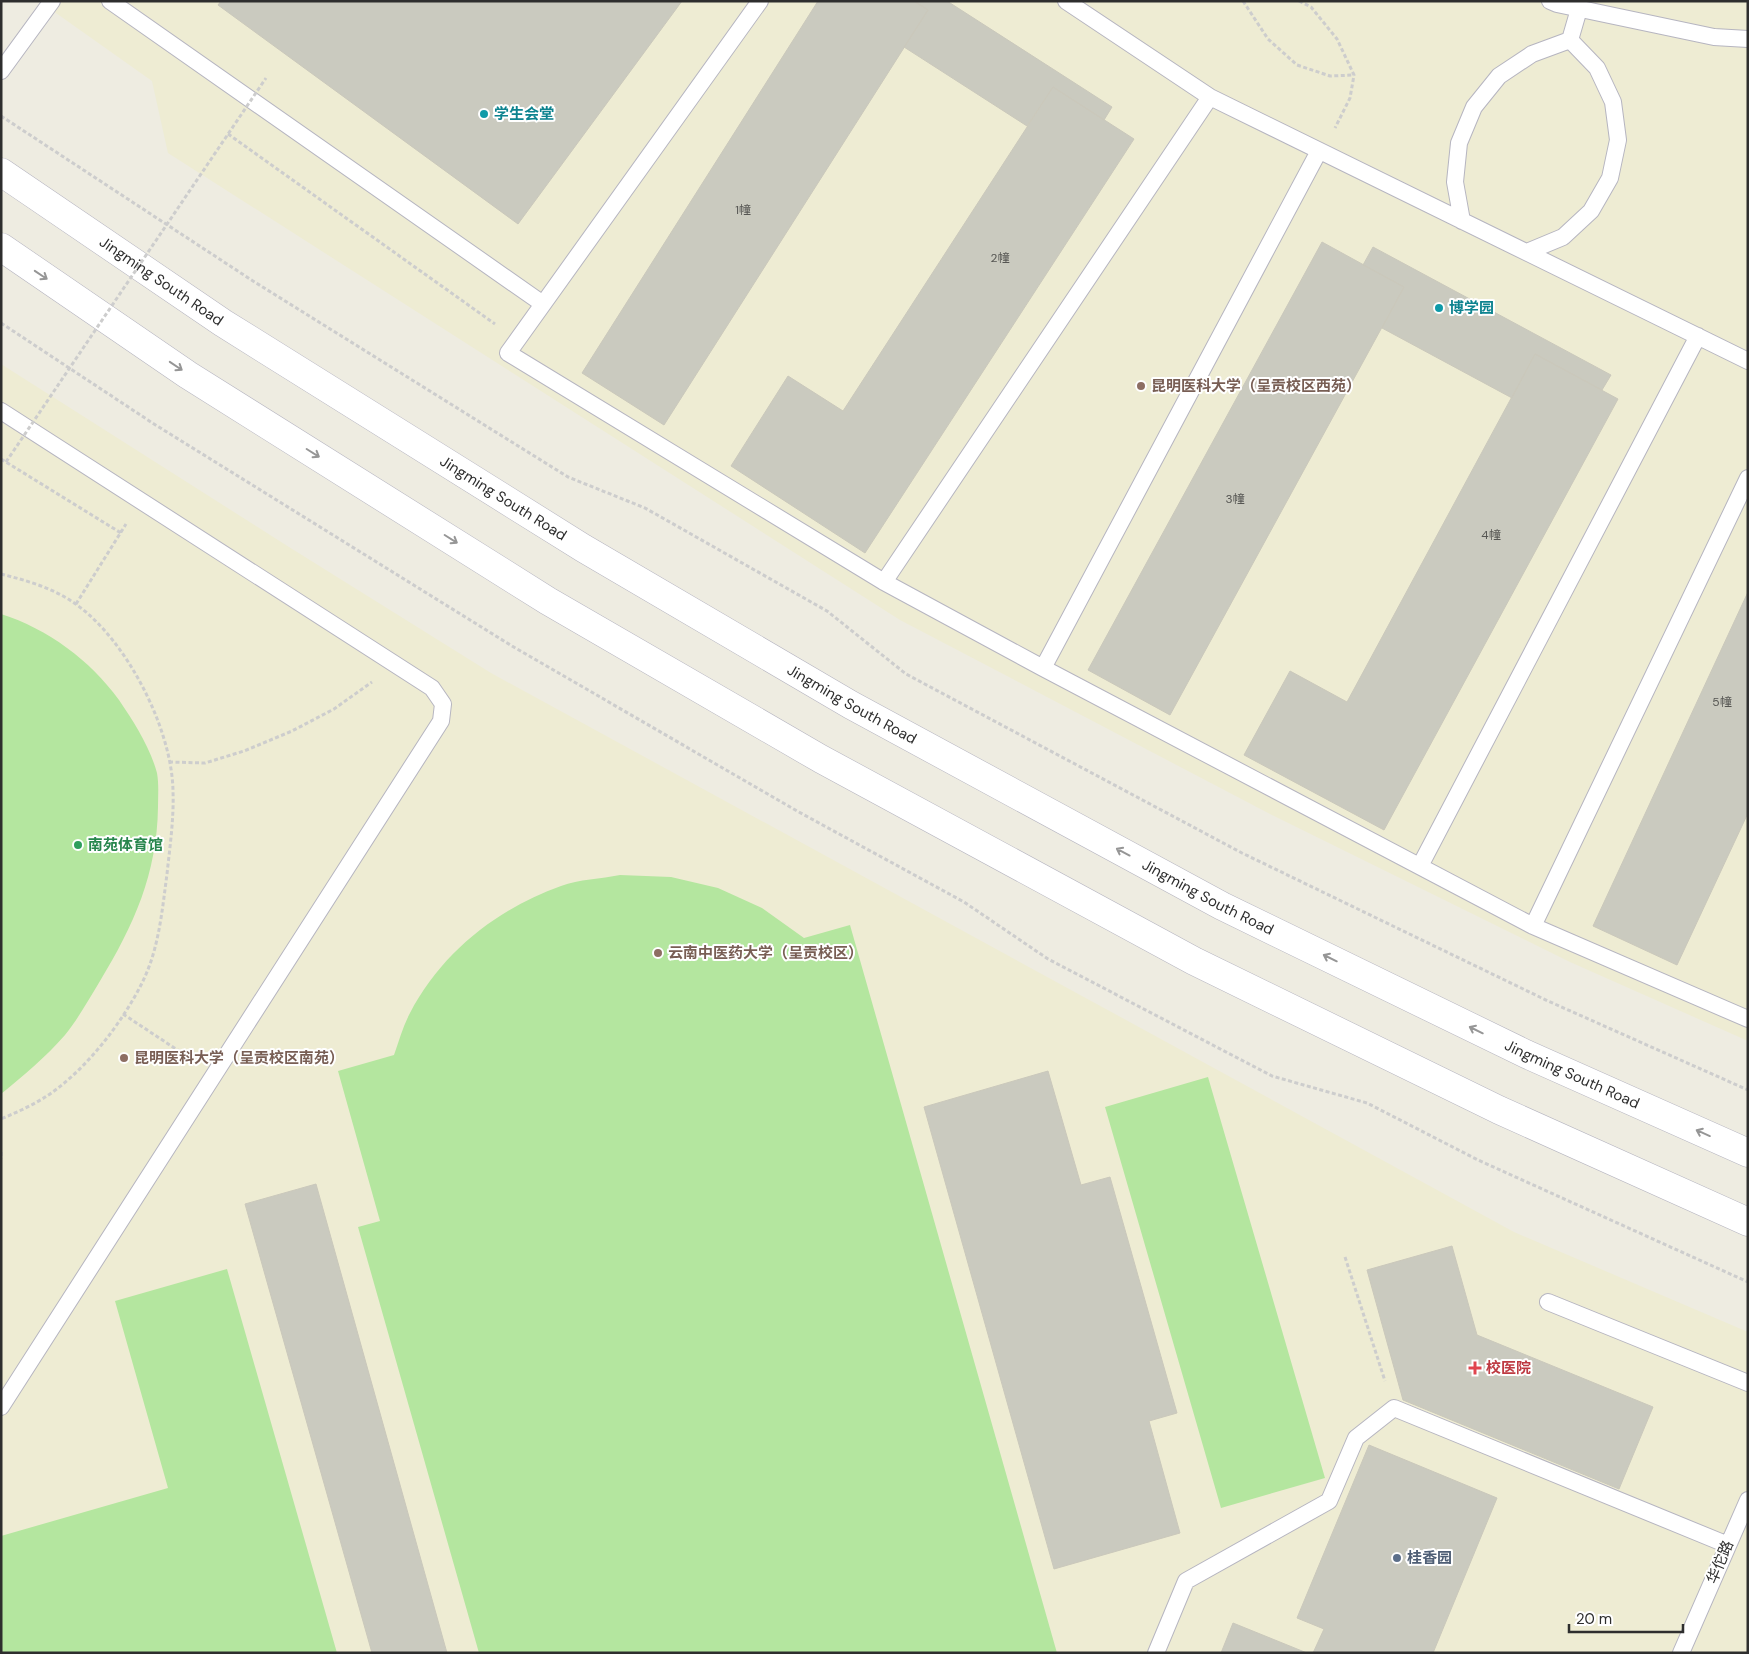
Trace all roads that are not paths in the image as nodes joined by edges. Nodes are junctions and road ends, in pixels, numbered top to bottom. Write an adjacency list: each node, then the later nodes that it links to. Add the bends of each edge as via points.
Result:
1 (52, 1): 9 (lane)
2 (110, 1): 16 (lane)
3 (760, 1): 16 (lane)
4 (1066, 1): 10 (lane)
5 (1550, 1): 6 (lane)
6 (1578, 9): 7 (lane, via 1714,37); 8 (lane)
7 (1748, 39)
8 (1570, 40): 13 (lane, via 1532,54 1499,76 1474,107 1459,143 1455,182); 15 (lane, via 1597,68 1613,102 1618,140 1610,178 1591,211 1562,237)
9 (1, 71)
10 (1210, 97): 11 (lane); 21 (lane)
11 (1319, 151): 13 (lane); 22 (lane)
12 (1, 172): 26 (street, Jingming South Road, one-way to 12, via 1526,1054 1222,906 851,705 583,548 223,323)
13 (1462, 221): 15 (lane)
14 (1, 247): 27 (street, one-way to 27, via 188,375 548,601 820,759 1194,961 1499,1110)
15 (1528, 252): 17 (lane)
16 (543, 304): 21 (lane, via 508,353)
17 (1698, 336): 18 (lane); 23 (lane)
18 (1748, 361)
19 (1, 411): 30 (lane, via 432,688 443,704 441,720)
20 (1748, 478): 24 (lane)
21 (884, 582): 22 (lane)
22 (1043, 668): 23 (lane)
23 (1420, 866): 24 (lane)
24 (1533, 926): 25 (lane)
25 (1748, 1019)
26 (1748, 1153)
27 (1748, 1222)
28 (1548, 1302): 29 (lane)
29 (1748, 1383)
30 (1, 1407)
31 (1748, 1500): 32 (lane, 华佗路)
32 (1728, 1545): 33 (lane, via 1394,1408 1356,1438 1329,1501 1186,1581); 34 (lane, 华佗路)
33 (1156, 1653)
34 (1681, 1653)

